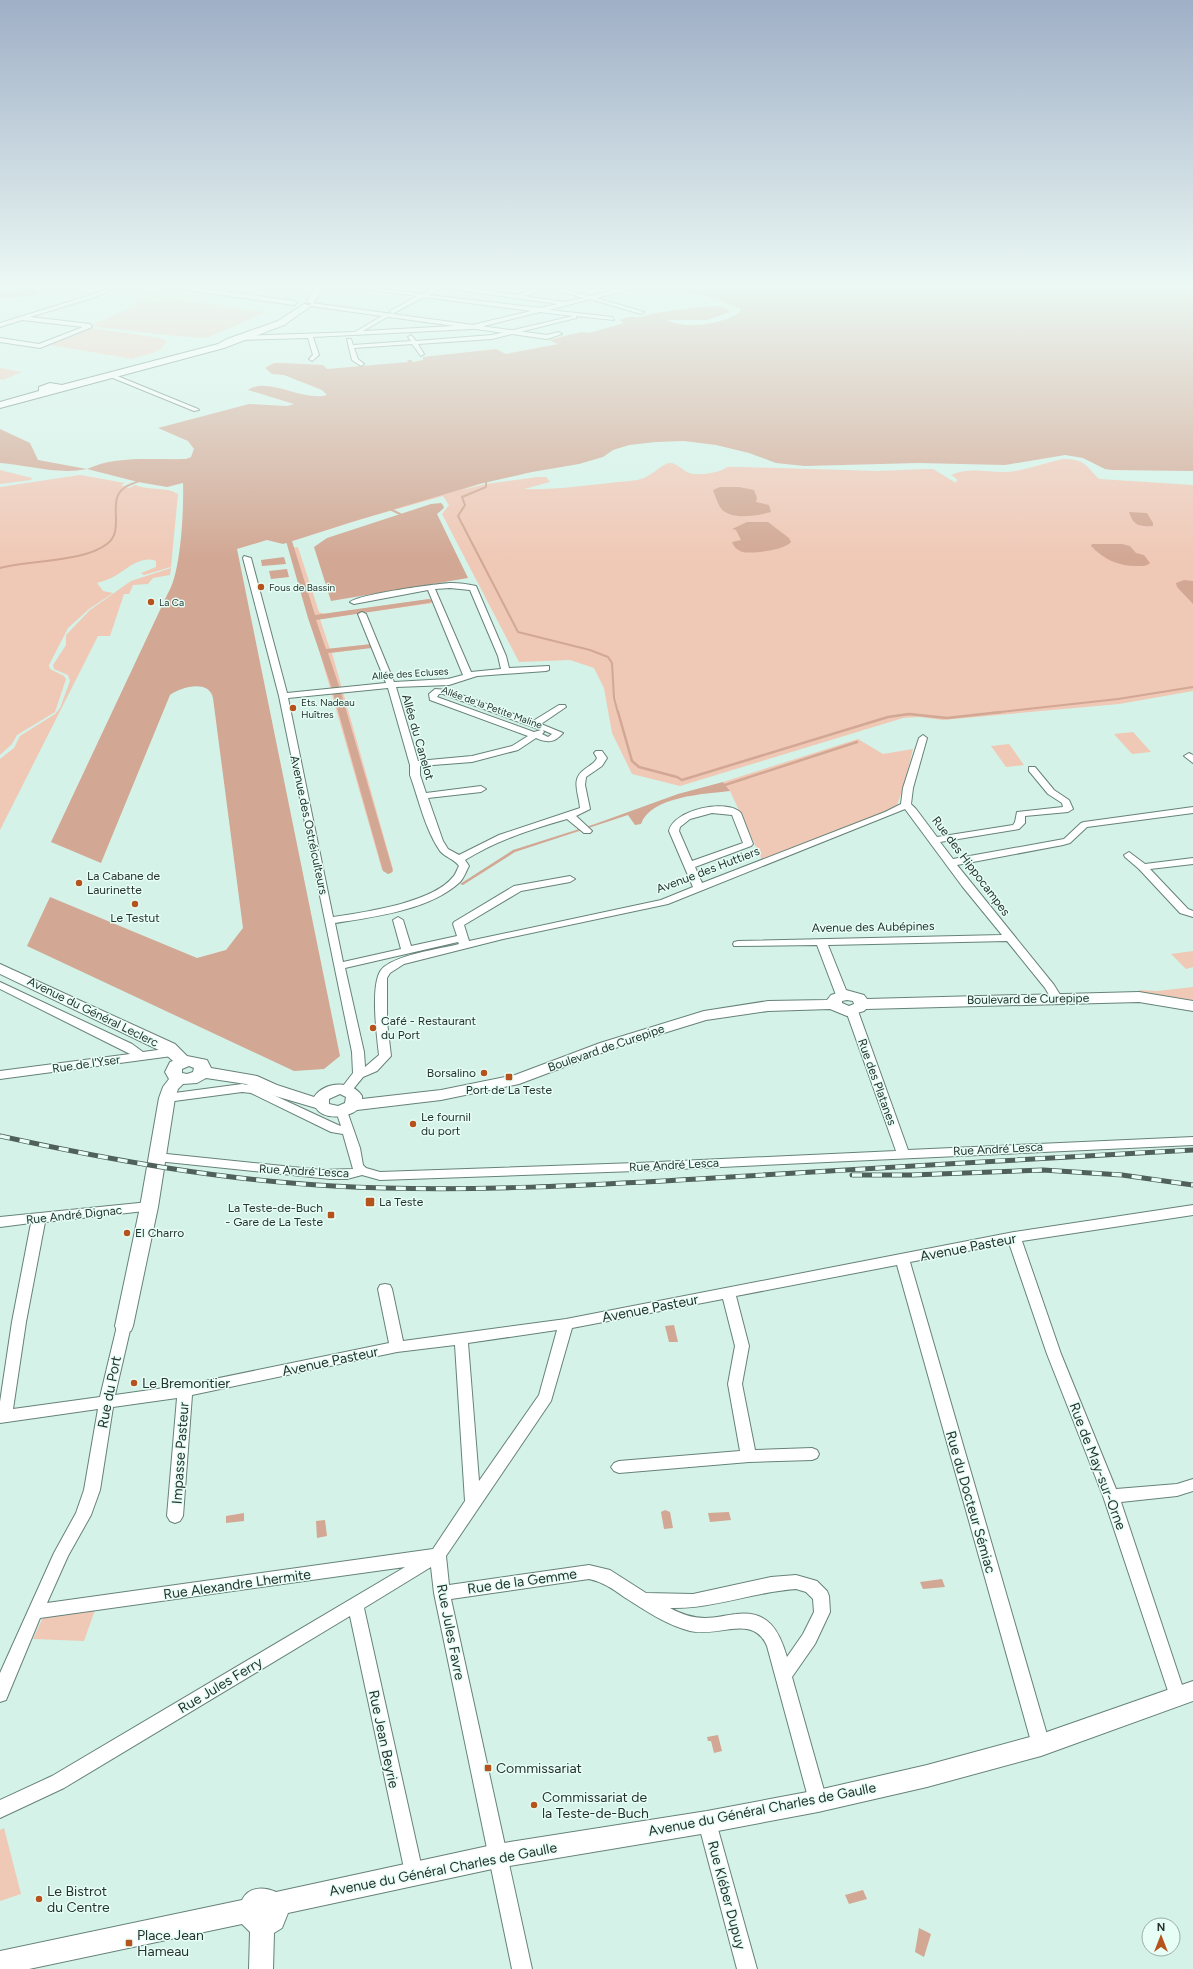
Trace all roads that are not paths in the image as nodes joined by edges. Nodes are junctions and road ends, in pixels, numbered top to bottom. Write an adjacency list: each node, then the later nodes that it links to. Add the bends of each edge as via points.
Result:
1 (97, 378): 3 (main road, via 62,386 57,391 44,390)
2 (117, 378): 4 (street)
3 (0, 404)
4 (196, 410)
5 (247, 558): 15 (street, Avenue des Ostréiculteurs)
6 (431, 588): 7 (street); 10 (street, via 463,585 473,588 502,656); 11 (street, Allée des Ecluses)
7 (354, 602)
8 (362, 614): 13 (street, Allée du Canelot)
9 (546, 668): 10 (street)
10 (505, 670): 11 (street)
11 (468, 675): 12 (street, Allée des Ecluses, via 456,681)
12 (421, 683): 13 (street, Allée des Ecluses); 14 (street, Allée de la Petite Maline, via 424,688)
13 (390, 685): 15 (street, Allée des Ecluses); 22 (street, Allée du Canelot)
14 (434, 693): 17 (street, Allée de la Petite Maline, via 445,692); 19 (street, Allée de la Petite Maline, via 433,698)
15 (283, 696): 41 (street, Avenue des Ostréiculteurs)
16 (562, 707): 17 (street)
17 (534, 724): 18 (street, Allée de la Petite Maline)
18 (545, 728): 19 (street); 19 (street, Allée de la Petite Maline, via 559,733 549,740)
19 (535, 735): 22 (street, via 515,748 472,759)
20 (923, 738): 26 (street, via 908,788)
21 (599, 753): 28 (street, via 602,758 600,762 582,775 580,780 585,809)
22 (415, 764): 25 (street, Allée du Canelot, via 415,775)
23 (1032, 769): 30 (street, via 1051,792 1066,802 1068,809 1020,814 1020,823 1016,827)
24 (481, 789): 25 (street)
25 (423, 796): 32 (street, Allée du Canelot, via 438,841 445,851)
26 (906, 805): 30 (street, Rue des Hippocampes); 38 (street, Avenue des Huttiers)
27 (1193, 810): 34 (street, via 1084,825 1067,841 1060,843)
28 (569, 815): 29 (street); 32 (street, via 506,835)
29 (587, 831)
30 (934, 840): 34 (street, Rue des Hippocampes)
31 (1129, 856): 36 (street)
32 (459, 859): 41 (street, via 464,866 462,875 431,897 390,910)
33 (1193, 861): 36 (street, via 1156,864)
34 (951, 863): 42 (street, Rue des Hippocampes)
35 (689, 866): 35 (street, via 674,831 677,823 689,816 710,810 728,810 736,813 748,844); 38 (street)
36 (1143, 868): 39 (street, via 1184,911)
37 (570, 879): 44 (street, via 518,888 458,924)
38 (699, 888): 44 (street, Avenue des Huttiers, via 664,902)
39 (1193, 914)
40 (398, 920): 46 (street)
41 (328, 921): 47 (street, Avenue des Ostréiculteurs)
42 (1009, 938): 43 (street, Avenue des Aubépines); 50 (street, Rue des Hippocampes, via 1050,987)
43 (821, 941): 45 (street, Avenue des Aubépines); 51 (street)
44 (464, 942): 46 (street); 57 (street, via 400,962 386,971 382,978 381,993 385,1056 373,1068)
45 (738, 944)
46 (408, 951): 47 (street)
47 (340, 966): 57 (street, Avenue des Ostréiculteurs, via 358,1052)
48 (0, 968): 55 (main road, Avenue du Général Leclerc, via 158,1043)
49 (0, 985): 54 (street, via 128,1047)
50 (1056, 998): 52 (main road, Boulevard de Curepipe, via 1139,997); 53 (main road, Boulevard de Curepipe)
51 (838, 999): 53 (main road, via 855,996); 61 (main road, Boulevard de Curepipe, via 704,1016 606,1046 518,1079 441,1095 378,1101)
52 (1193, 1006)
53 (857, 1007): 64 (street, Rue des Platanes, via 874,1073)
54 (141, 1056): 55 (street, Rue de l'Yser); 58 (street, Rue de l'Yser)
55 (178, 1057): 56 (main road, via 198,1062 203,1066); 59 (main road, via 173,1072)
56 (202, 1072): 59 (main road, via 192,1079); 61 (main road, Boulevard de Curepipe, via 251,1080 293,1096 324,1098 336,1090)
57 (359, 1074): 61 (street)
58 (0, 1075)
59 (179, 1079): 60 (main road, Rue du Port, via 171,1087)
60 (167, 1098): 62 (street, via 242,1088 254,1090 335,1130); 65 (main road, Rue du Port)
61 (349, 1100): 62 (street)
62 (349, 1131): 66 (street, via 357,1166)
63 (1193, 1141): 64 (street, Rue André Lesca)
64 (903, 1153): 66 (street, Rue André Lesca, via 636,1167 380,1176)
65 (157, 1157): 66 (street, Rue André Lesca, via 339,1175); 67 (main road, Rue du Port)
66 (362, 1171)
67 (149, 1207): 69 (street, Rue André Dignac); 76 (main road, Rue du Port)
68 (1193, 1210): 71 (street, Avenue Pasteur)
69 (39, 1218): 70 (street, Rue André Dignac); 81 (street)
70 (0, 1222)
71 (1014, 1237): 72 (street, Avenue Pasteur); 86 (street, Rue de May-sur-Orne, via 1054,1354)
72 (902, 1260): 74 (street, Avenue Pasteur); 97 (street, Rue du Docteur Sémiac)
73 (385, 1289): 78 (street)
74 (728, 1294): 75 (street, Avenue Pasteur); 83 (street, via 742,1346 735,1384)
75 (566, 1324): 77 (street, Avenue Pasteur); 87 (street, via 546,1397)
76 (124, 1326): 80 (street, Rue du Port)
77 (461, 1337): 78 (street, Avenue Pasteur); 87 (street)
78 (397, 1347): 79 (street, Avenue Pasteur)
79 (185, 1391): 80 (street, Avenue Pasteur); 88 (street, Impasse Pasteur)
80 (106, 1403): 81 (street, Avenue Pasteur); 93 (street, Rue du Port, via 92,1490 83,1515)
81 (3, 1417)
82 (812, 1454): 83 (street)
83 (749, 1456): 84 (street)
84 (619, 1467)
85 (1193, 1485): 86 (street, via 1177,1490)
86 (1111, 1496): 96 (street, Rue de May-sur-Orne)
87 (473, 1502): 89 (street)
88 (175, 1516)
89 (438, 1555): 90 (street, Rue Jules Favre); 92 (street, Rue Jules Ferry); 93 (street, Rue Alexandre Lhermite)
90 (442, 1593): 91 (street, Rue de la Gemme, via 590,1572 604,1575); 101 (street, Rue Jules Favre)
91 (643, 1600): 94 (street, Rue de la Gemme, via 681,1622 701,1626 741,1621 758,1622 769,1630); 94 (street, via 693,1601 771,1584 796,1582 811,1586 821,1596 822,1612 809,1639)
92 (356, 1604): 99 (street, Rue Jules Ferry, via 58,1782); 102 (street, Rue Jean Beyrie)
93 (35, 1612): 95 (street, Rue du Port)
94 (783, 1676): 98 (street, Rue de la Gemme)
95 (0, 1693)
96 (1186, 1694): 97 (street, Avenue du Général Charles de Gaulle)
97 (1041, 1746): 98 (street, Avenue du Général Charles de Gaulle)
98 (818, 1801): 100 (street, Avenue du Général Charles de Gaulle)
99 (0, 1809)
100 (707, 1822): 101 (street, Avenue du Général Charles de Gaulle); 107 (street, Rue Kléber Dupuy)
101 (497, 1856): 102 (street, Avenue du Général Charles de Gaulle); 106 (street, Rue Jules Favre)
102 (414, 1873): 103 (street, Avenue du Général Charles de Gaulle, via 274,1904 276,1913 268,1923)
103 (257, 1917): 104 (street); 105 (street)
104 (0, 1963)
105 (261, 1969)
106 (522, 1969)
107 (747, 1969)

